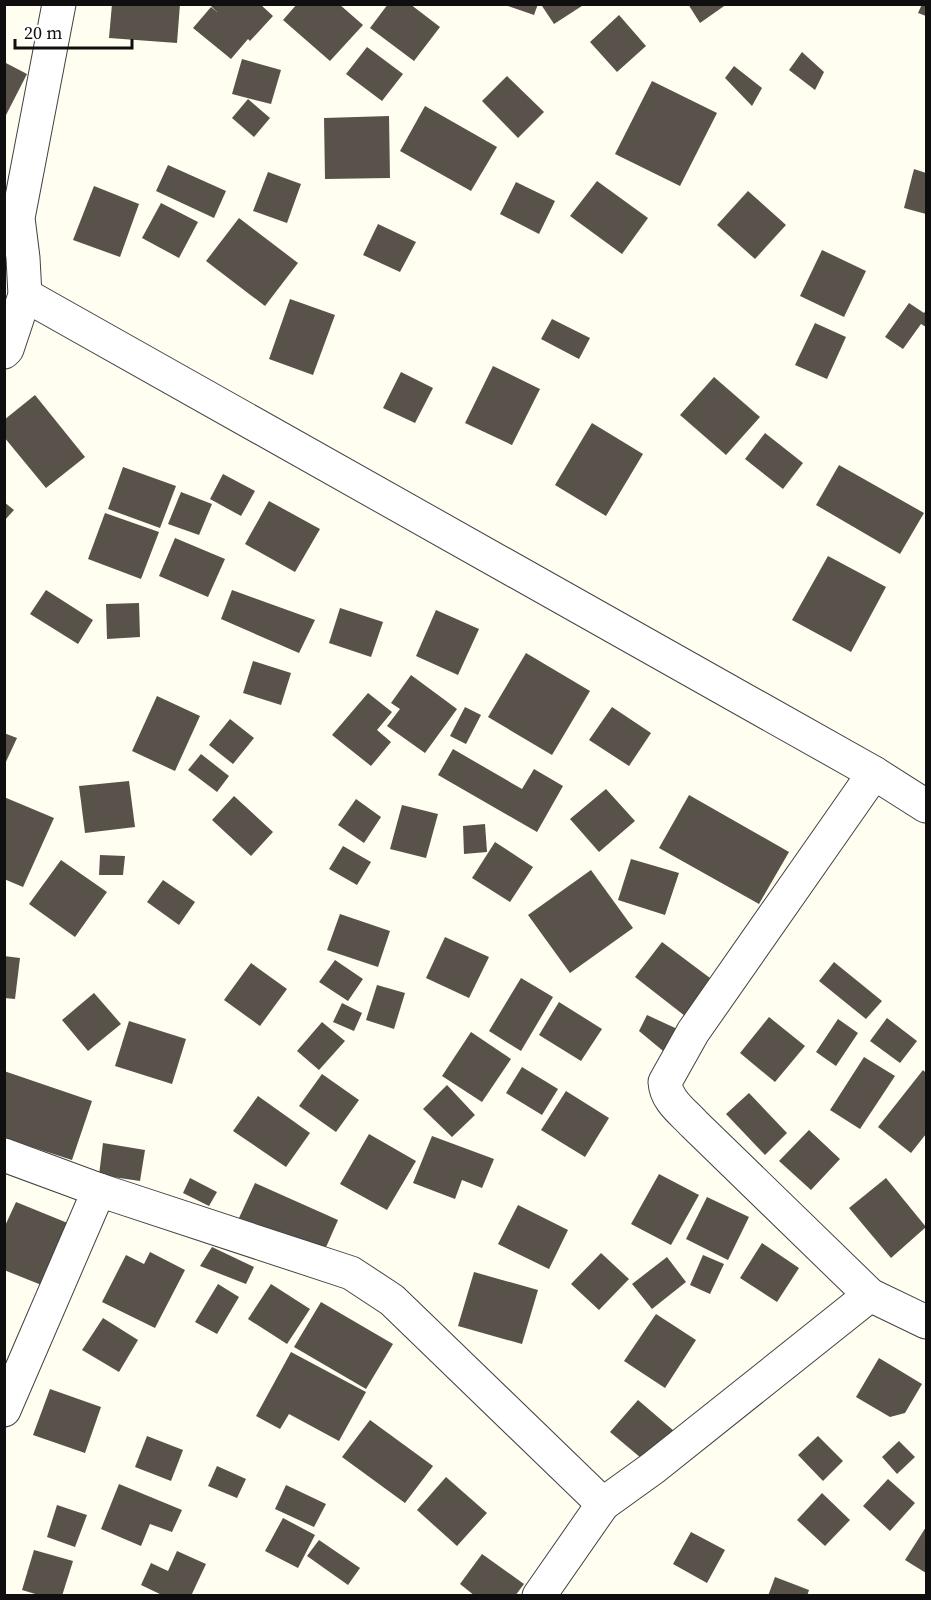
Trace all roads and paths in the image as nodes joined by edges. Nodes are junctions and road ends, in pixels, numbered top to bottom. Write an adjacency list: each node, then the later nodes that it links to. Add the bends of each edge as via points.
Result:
1 (59, 4): 2 (street)
2 (11, 216): 3 (street, via 23,258)
3 (24, 296): 4 (street); 5 (street)
4 (4, 352)
5 (874, 773): 6 (street); 9 (street, via 693,1032 665,1082 671,1100 694,1124)
6 (927, 806)
7 (4, 1155): 8 (street)
8 (99, 1191): 11 (street); 12 (street, via 351,1273 392,1300)
9 (870, 1295): 10 (street); 12 (street)
10 (927, 1322)
11 (4, 1410)
12 (603, 1504): 13 (street)
13 (539, 1596)

